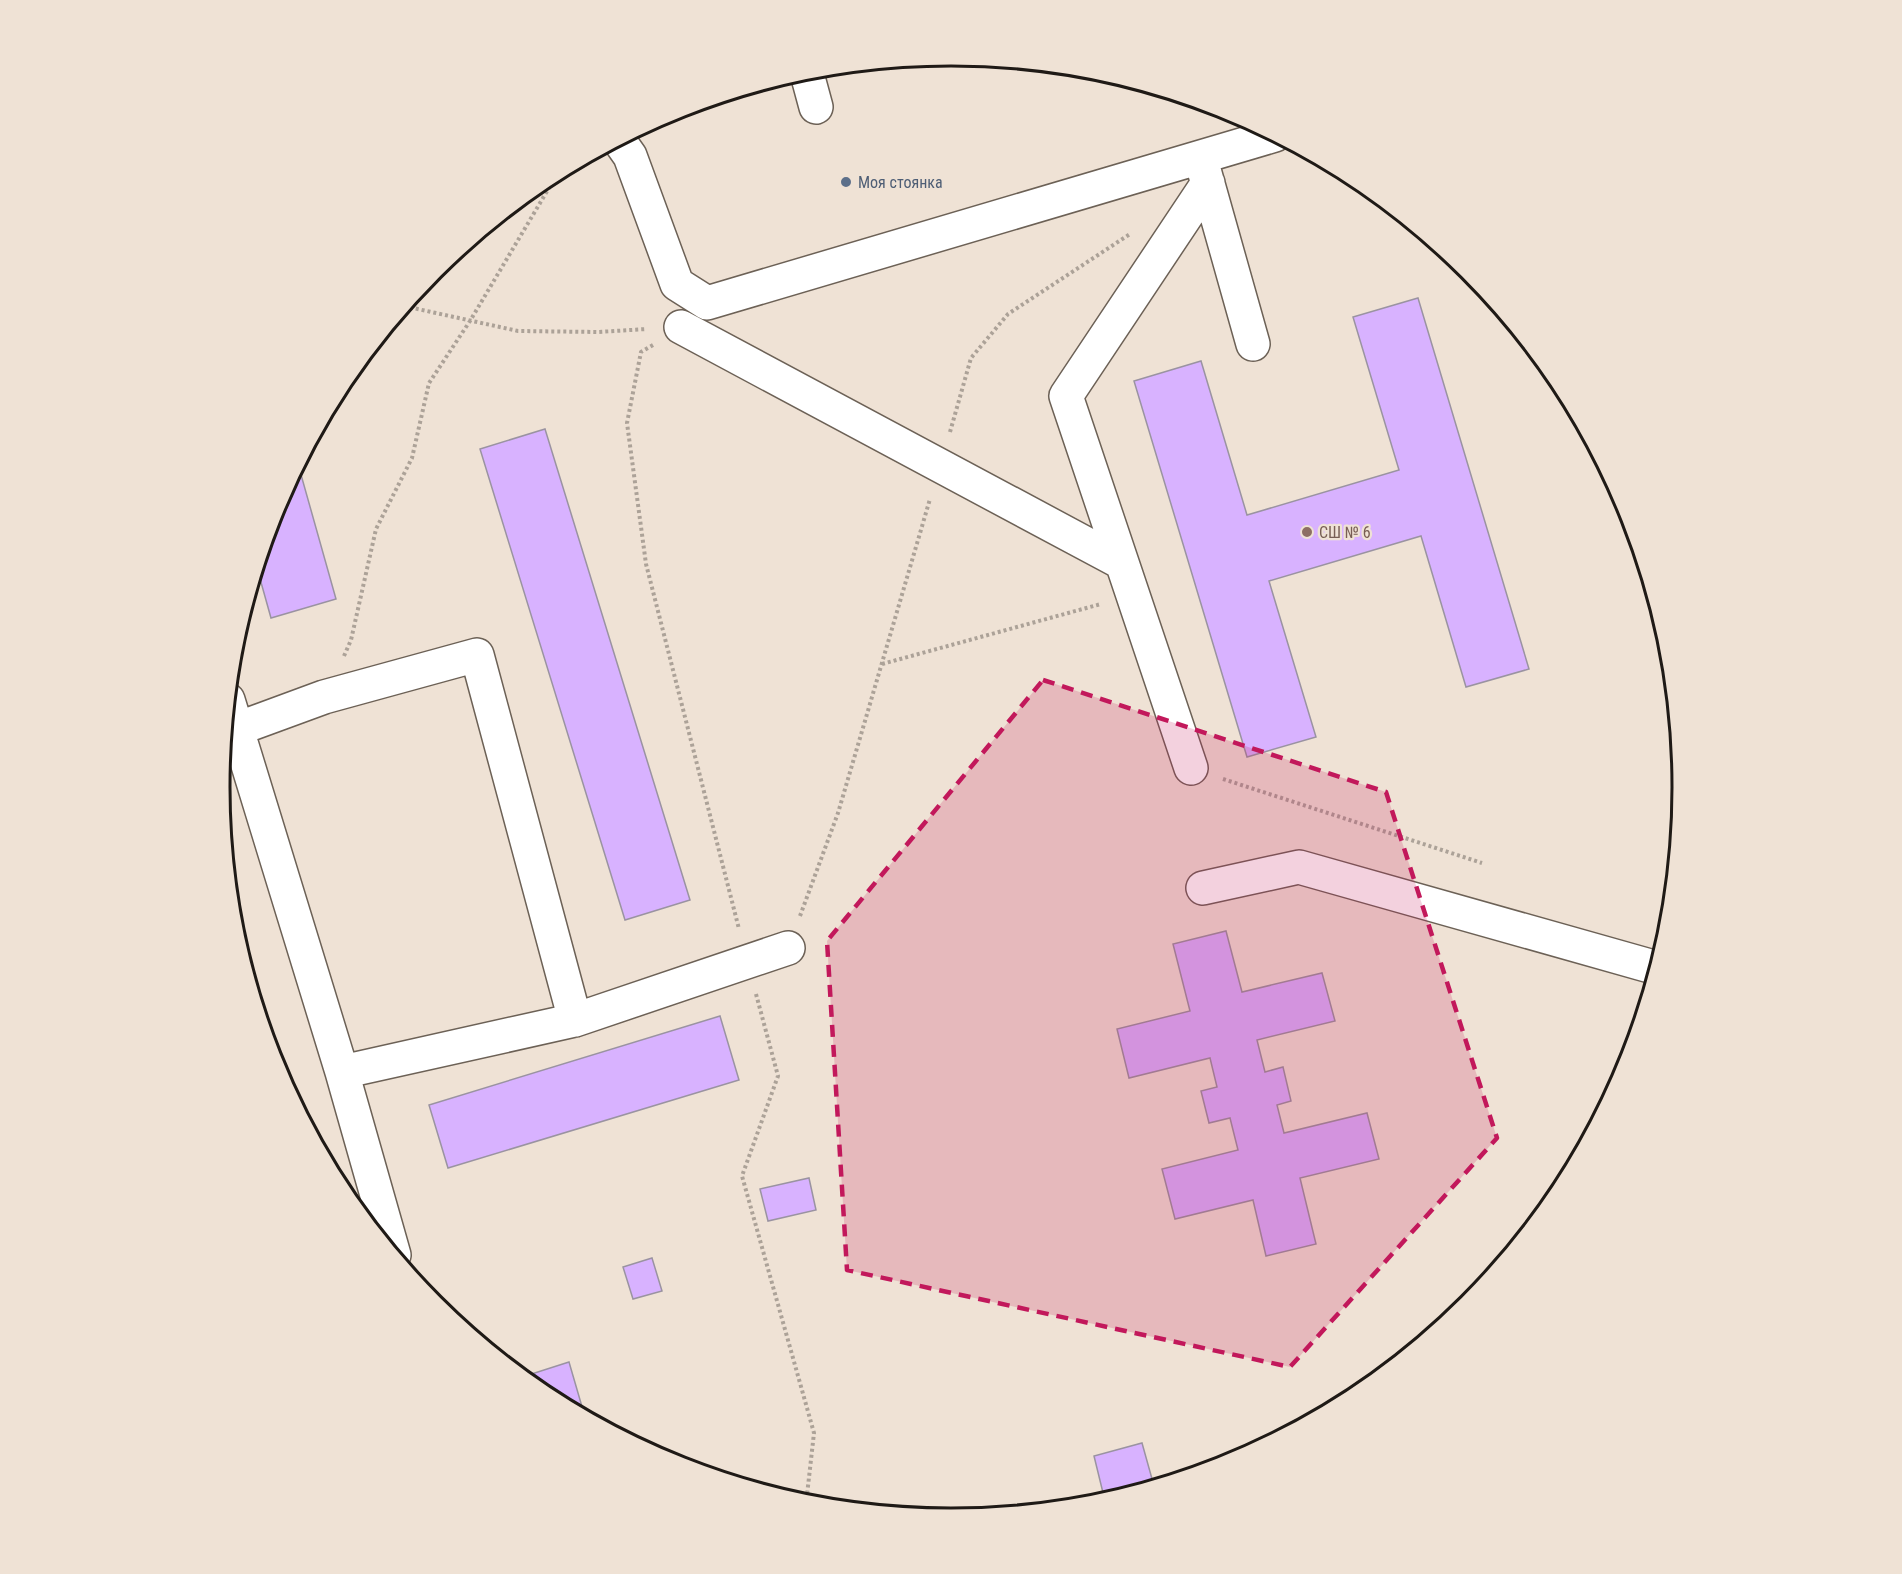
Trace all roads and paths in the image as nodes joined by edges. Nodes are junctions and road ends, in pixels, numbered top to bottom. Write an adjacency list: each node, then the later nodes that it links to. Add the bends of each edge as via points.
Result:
1 (809, 80): 2 (street)
2 (816, 107)
3 (1267, 139): 5 (street)
4 (622, 145): 5 (street, via 630,156 678,284 707,303)
5 (1204, 170): 11 (street); 13 (street, via 1066,396)
6 (548, 189): 9 (path)
7 (1138, 229): 12 (path, via 1008,314 971,358)
8 (413, 308): 9 (path)
9 (470, 321): 10 (path, via 518,331); 16 (path, via 429,383 412,458 376,529 351,640)
10 (681, 327): 12 (street); 23 (path, via 642,352 627,423 646,564)
11 (1253, 344)
12 (940, 466): 13 (street); 15 (path)
13 (1122, 563): 14 (street)
14 (1133, 595): 15 (path); 19 (street)
15 (882, 664): 22 (path, via 838,813)
16 (324, 697): 17 (street); 25 (street, via 477,655)
17 (234, 714)
18 (234, 717): 26 (street)
19 (1191, 768): 20 (path)
20 (1482, 863)
21 (1203, 888): 24 (street, via 1299,867)
22 (788, 948): 23 (street)
23 (747, 961): 25 (street); 28 (path, via 778,1076 742,1176 814,1432)
24 (1649, 966)
25 (575, 1020): 26 (street)
26 (342, 1072): 27 (street)
27 (388, 1237)
28 (807, 1493)

